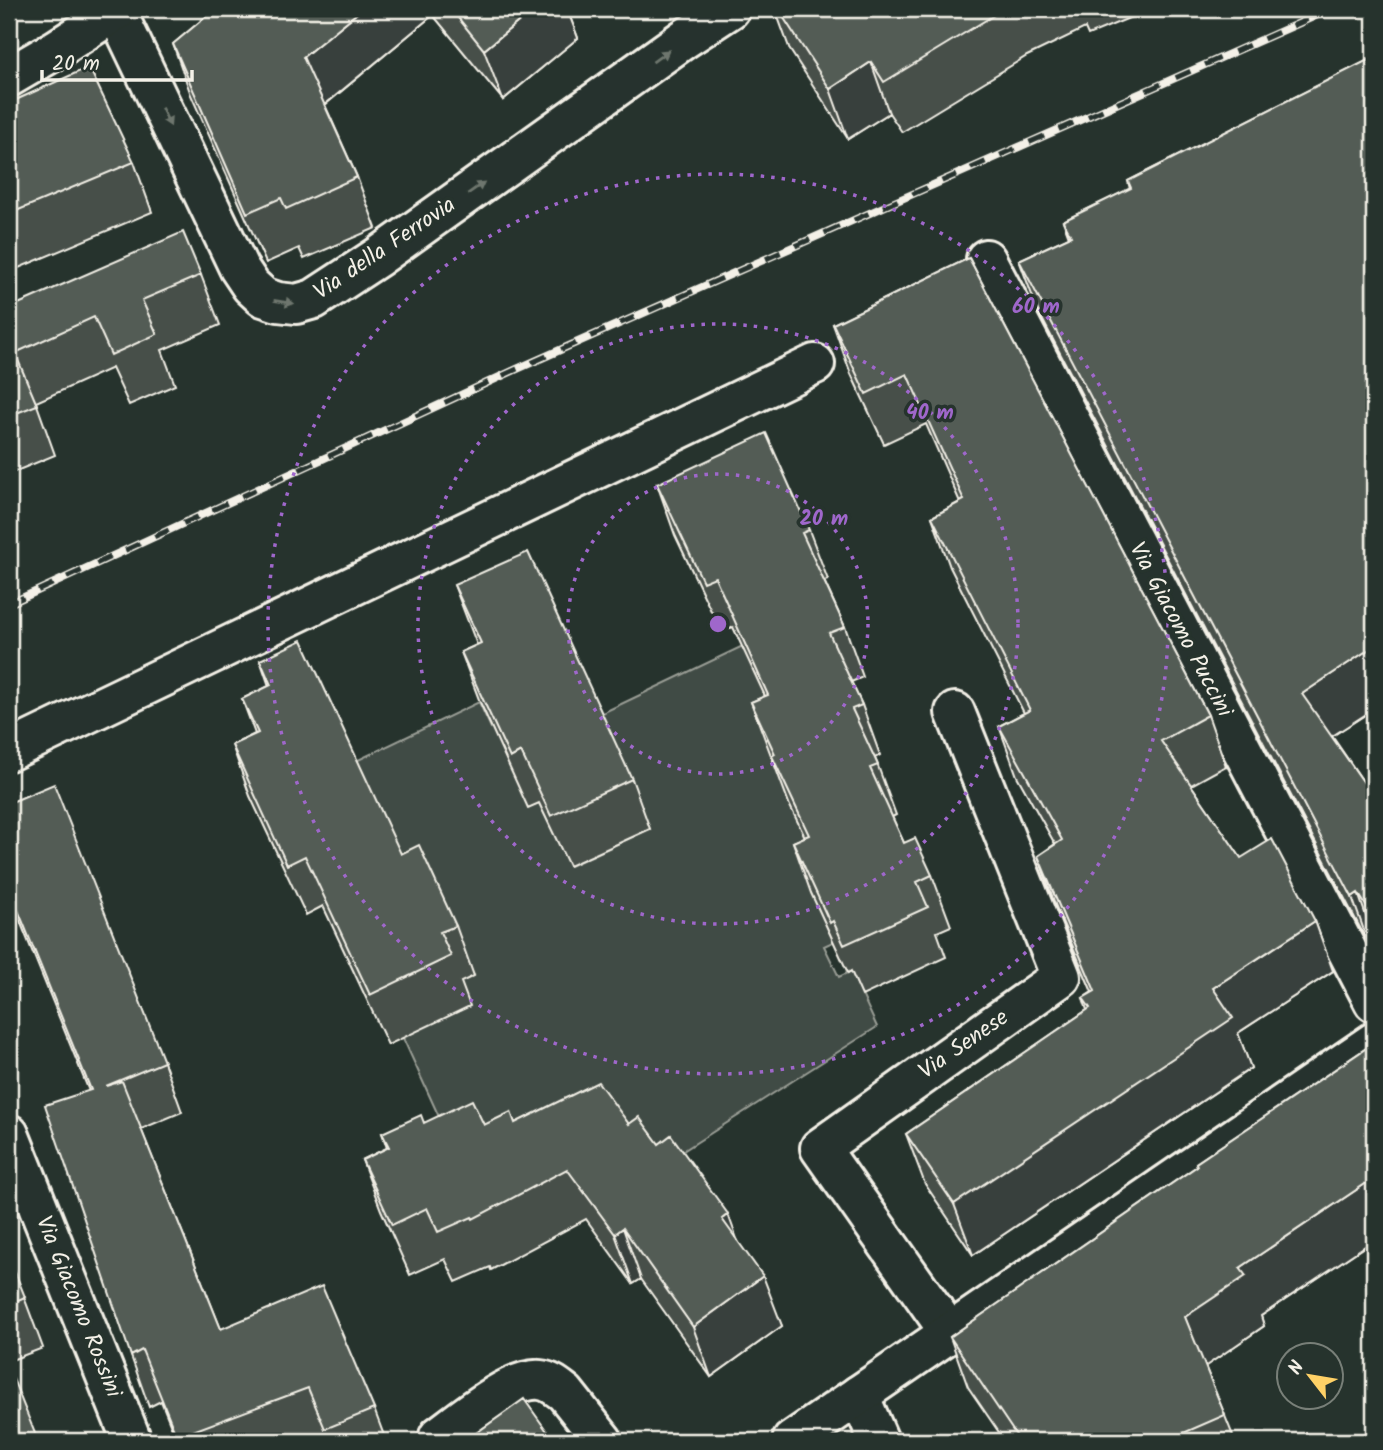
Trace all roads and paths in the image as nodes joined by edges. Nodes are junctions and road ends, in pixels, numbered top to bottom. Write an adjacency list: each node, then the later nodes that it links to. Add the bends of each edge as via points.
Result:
1 (730, 9): 2 (street, Via della Ferrovia, one-way to 1, via 239,268 263,297 296,304 314,299 369,263)
2 (117, 10): 3 (street)
3 (9, 77)
4 (986, 259): 8 (street, Via Giacomo Puccini)
5 (815, 364): 7 (street)
6 (955, 712): 11 (street, Via Senese, via 1061,977 820,1147)
7 (9, 751)
8 (1374, 1002)
9 (1374, 1042): 11 (street)
10 (9, 1135): 14 (street, Via Giacomo Rossini)
11 (950, 1332): 12 (street)
12 (859, 1395): 16 (street); 17 (street)
13 (439, 1436): 15 (street, via 513,1386 540,1380 565,1393)
14 (132, 1441)
15 (603, 1441)
16 (792, 1441)
17 (879, 1441)

